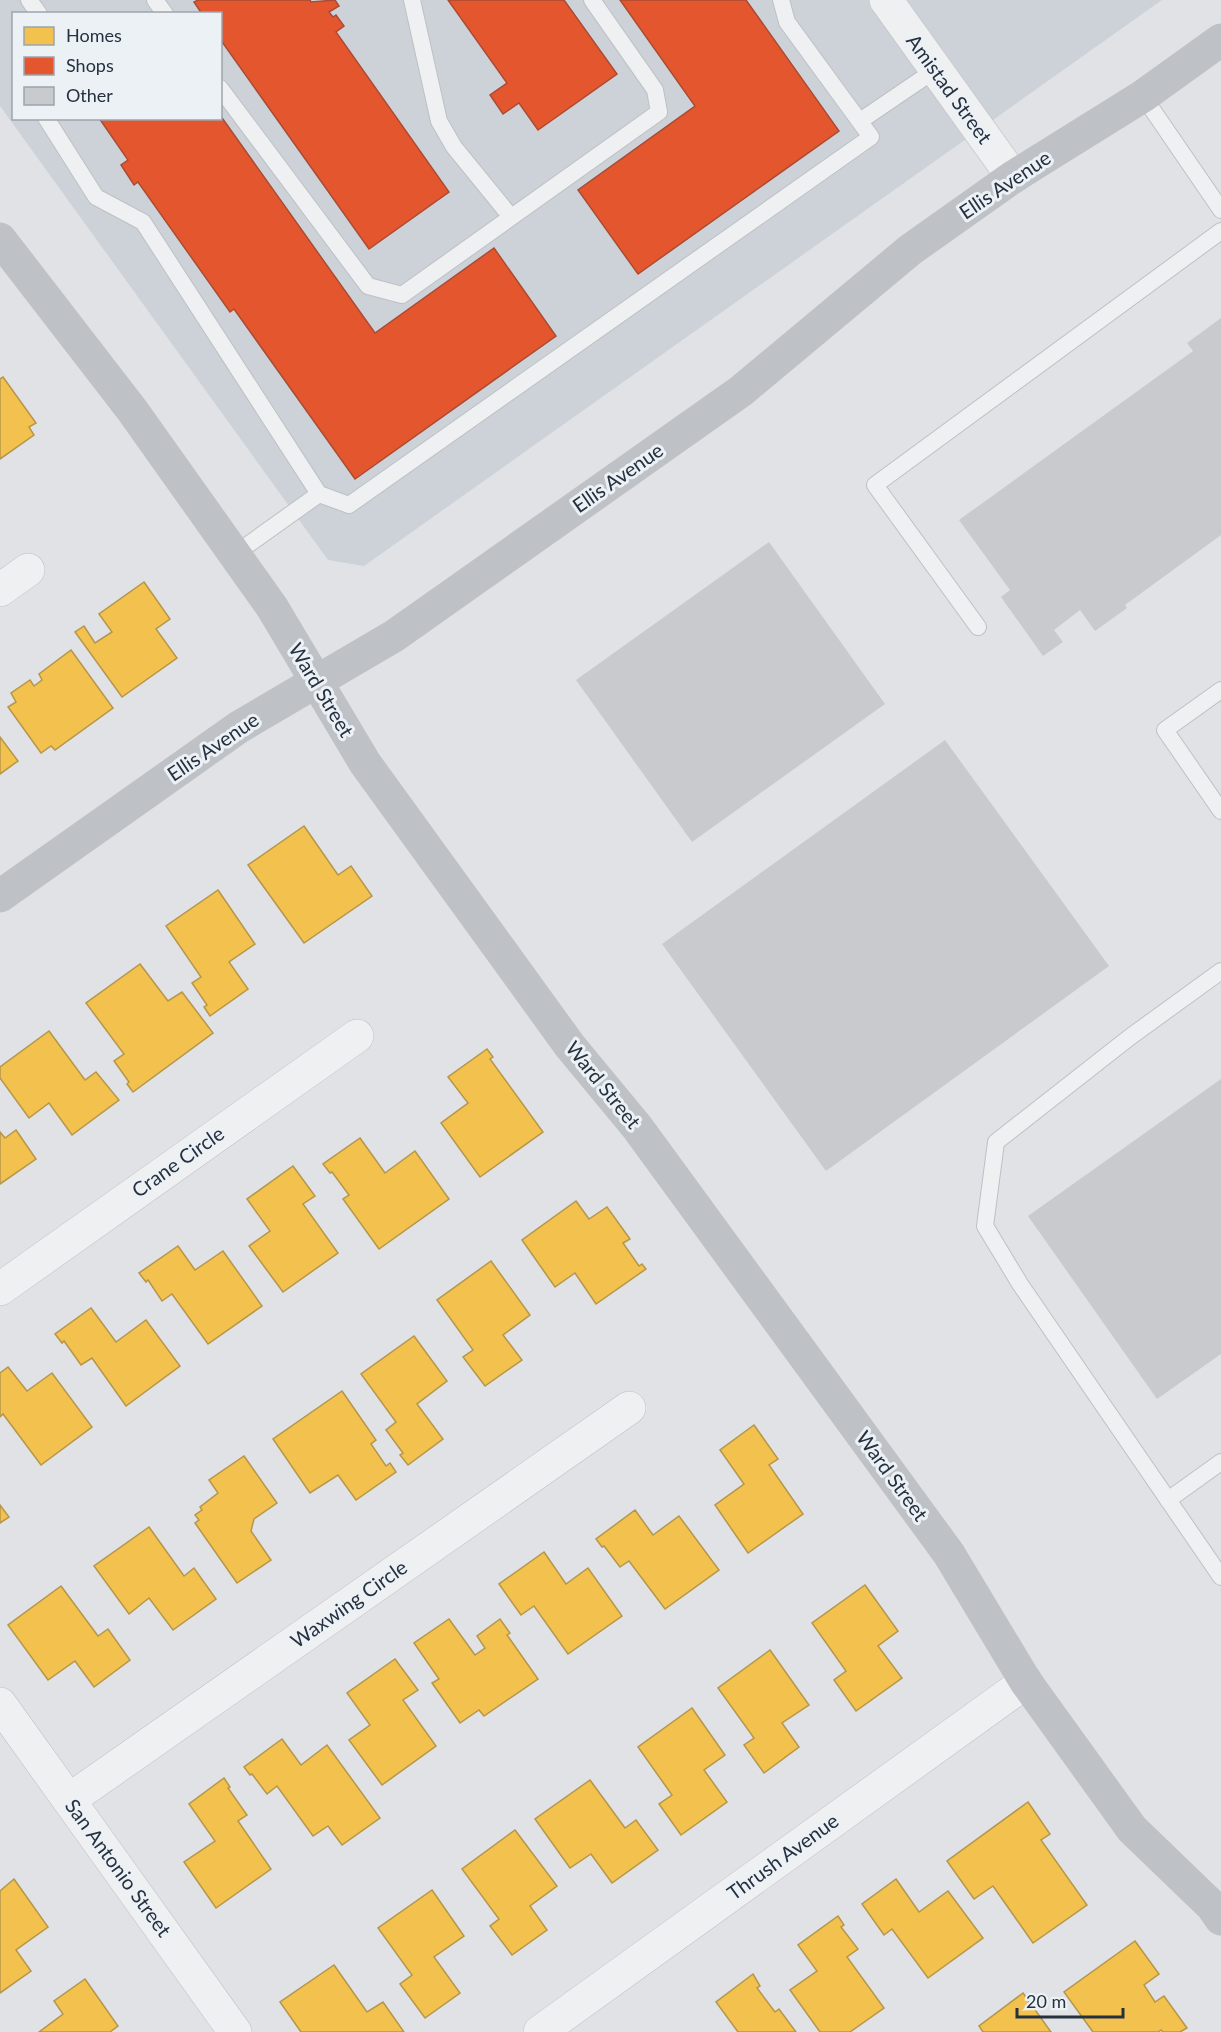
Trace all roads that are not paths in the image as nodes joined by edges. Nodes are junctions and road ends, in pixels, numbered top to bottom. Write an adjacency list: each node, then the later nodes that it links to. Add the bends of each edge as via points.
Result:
1 (411, 0): 13 (lane, via 439,121 454,147)
2 (592, 0): 13 (lane, via 655,90 659,112)
3 (781, 0): 10 (lane, via 788,22)
4 (886, 0): 6 (street, Amistad Street)
5 (1221, 40): 8 (street, Ellis Avenue)
6 (935, 70): 10 (lane); 11 (street, Amistad Street)
7 (222, 91): 13 (lane, via 368,286 402,295)
8 (1143, 96): 11 (street, Ellis Avenue); 12 (lane)
9 (47, 120): 16 (lane, via 96,197 143,222)
10 (860, 122): 16 (lane, via 871,136 349,505)
11 (1013, 177): 21 (street, Ellis Avenue, via 910,250 741,391 394,636)
12 (1221, 210)
13 (511, 217)
14 (1221, 231): 20 (lane, via 875,485)
15 (0, 239): 17 (street, Ward Street, via 132,410)
16 (319, 494): 17 (lane)
17 (235, 554): 21 (street, Ward Street)
18 (28, 570): 19 (street)
19 (0, 590)
20 (978, 627)
21 (316, 681): 24 (street, Ellis Avenue, via 239,727); 32 (street, Ward Street, via 365,763 570,1046 638,1127 949,1554)
22 (1221, 690): 23 (lane, via 1165,730)
23 (1221, 810)
24 (0, 896)
25 (1221, 971): 30 (lane, via 996,1142 985,1226 1020,1284)
26 (357, 1036): 27 (street, Crane Circle)
27 (0, 1289)
28 (629, 1408): 34 (street, Waxwing Circle)
29 (1221, 1462): 30 (lane)
30 (1168, 1500): 31 (lane)
31 (1221, 1577)
32 (1026, 1682): 35 (street, Ward Street, via 1132,1829); 37 (street, Thrush Avenue)
33 (0, 1704): 34 (street, San Antonio Street)
34 (69, 1800): 36 (street, San Antonio Street)
35 (1221, 1919)
36 (235, 2032)
37 (540, 2032)

